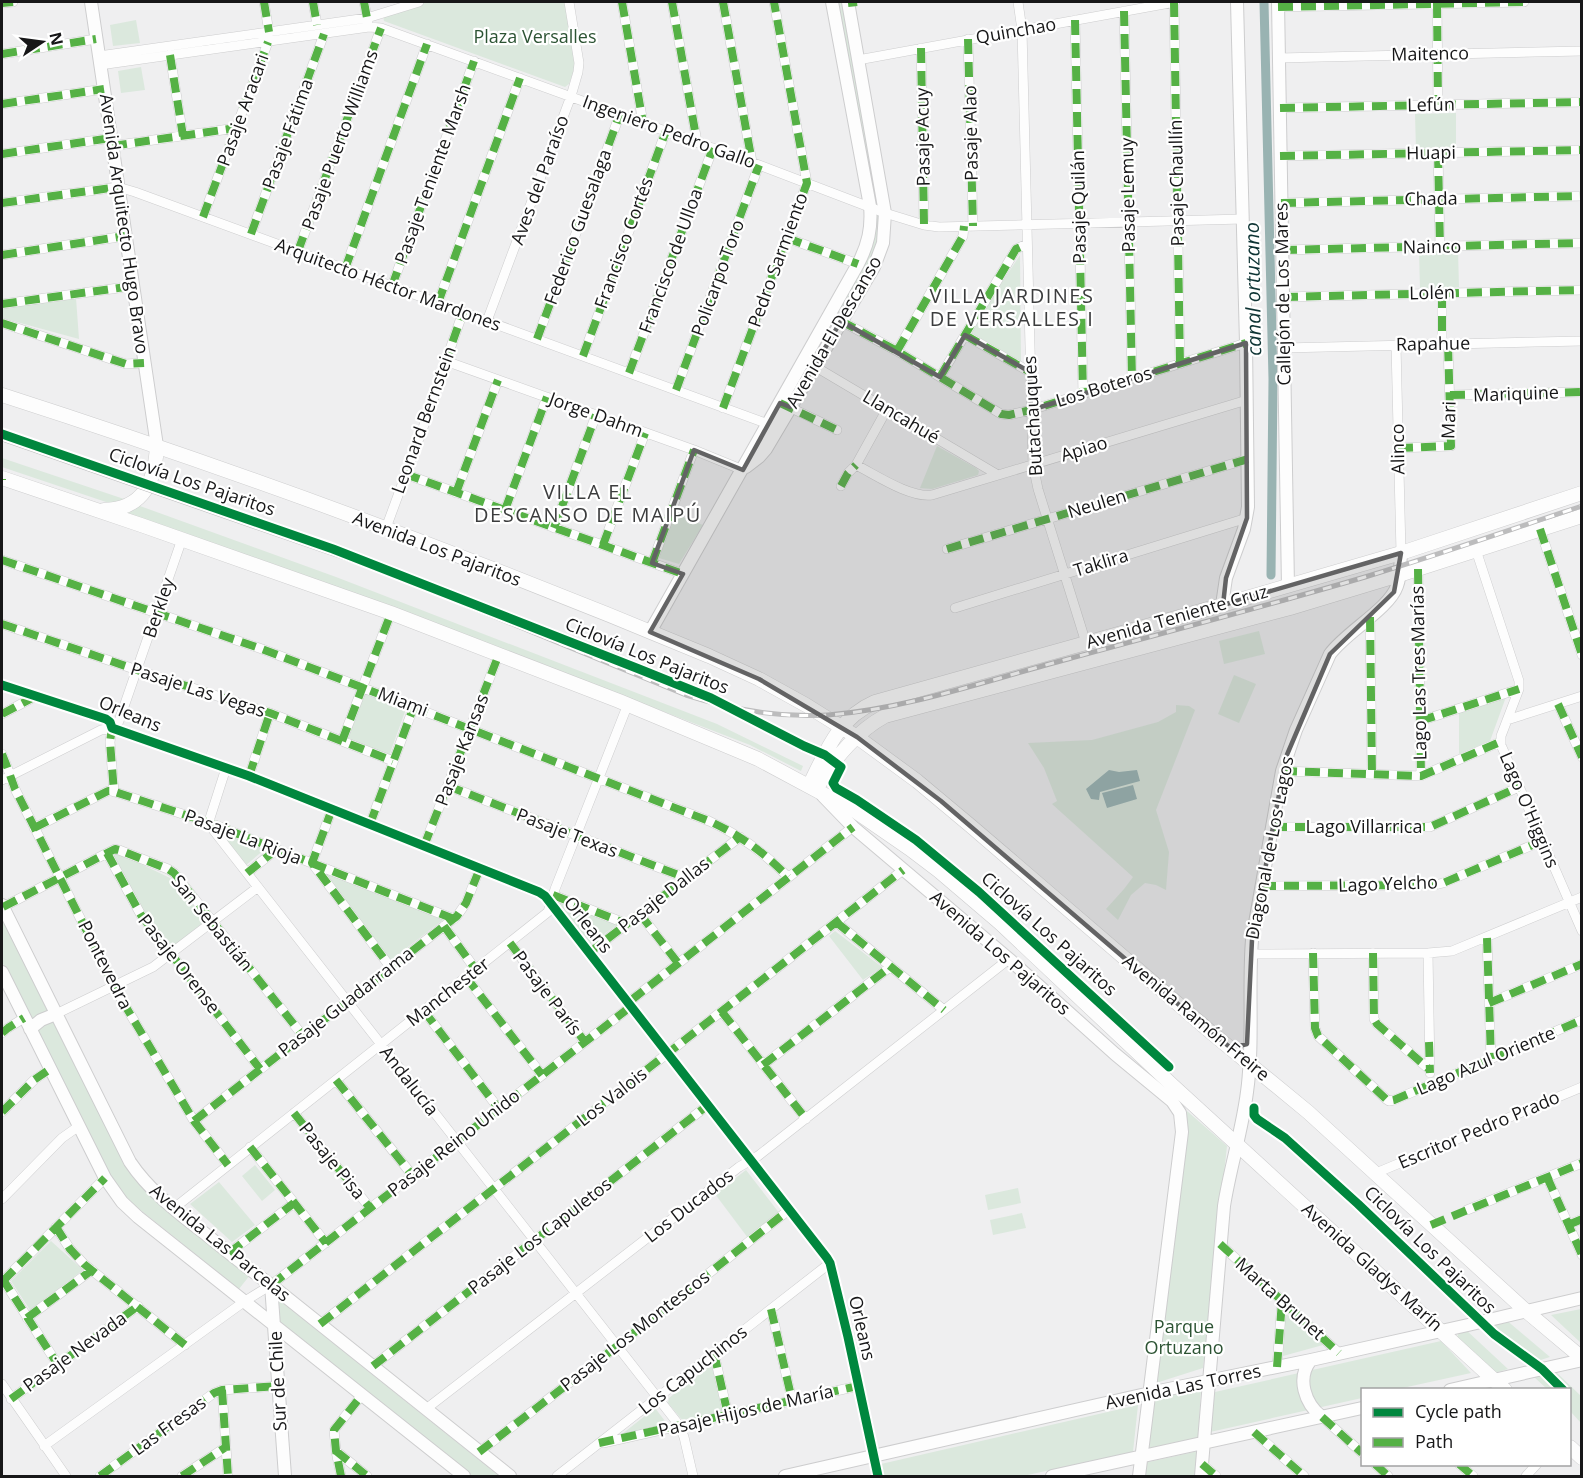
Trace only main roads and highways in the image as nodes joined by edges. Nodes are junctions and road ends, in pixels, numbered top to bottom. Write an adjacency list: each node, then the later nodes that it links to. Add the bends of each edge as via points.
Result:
1 (2, 395): 2 (main road, Avenida Los Pajaritos)
2 (157, 446): 5 (main road, via 153,471 142,495 124,507); 7 (main road, Avenida Los Pajaritos, via 386,528 709,656 759,679)
3 (2, 479): 5 (main road, Avenida Los Pajaritos)
4 (1581, 493): 7 (main road, Avenida Teniente Cruz, via 1401,553 875,702 856,712)
5 (99, 510): 9 (main road, Avenida Los Pajaritos, via 391,613 628,704 740,751)
6 (1581, 516): 8 (main road, Avenida Teniente Cruz, via 1290,608 899,711 877,720)
7 (841, 727): 8 (main road, Avenida Los Pajaritos); 9 (main road, Avenida Teniente Cruz)
8 (857, 736): 9 (main road, Avenida Teniente Cruz); 11 (main road, Avenida Ramón Freire, via 941,801 1308,1112)
9 (813, 788): 10 (main road, Avenida Los Pajaritos, via 855,811 959,888)
10 (1238, 1145): 12 (main road, Avenida Gladys Marín)
11 (1581, 1359)
12 (1500, 1385)

